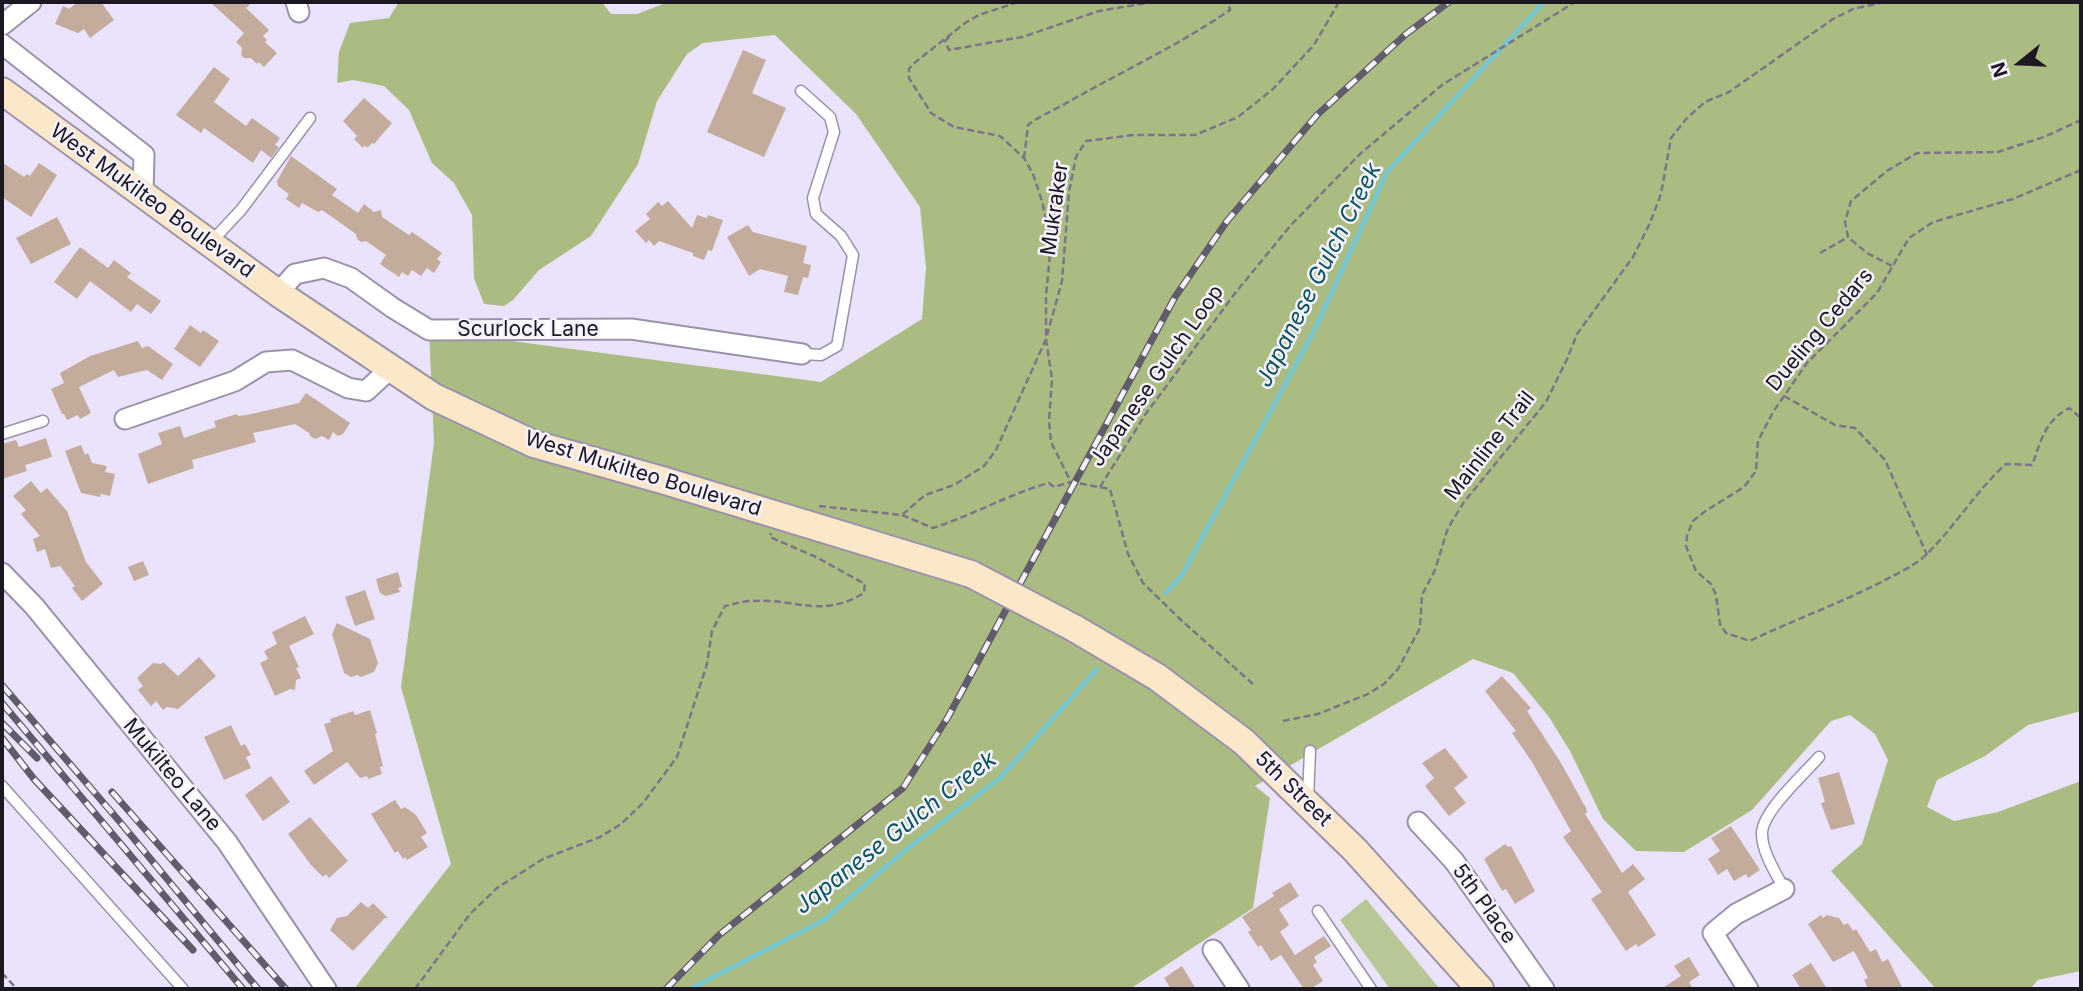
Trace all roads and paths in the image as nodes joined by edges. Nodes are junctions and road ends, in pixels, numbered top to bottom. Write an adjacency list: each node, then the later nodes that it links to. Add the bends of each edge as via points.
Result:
1 (31, 2): 8 (street)
2 (1018, 2): 9 (path, Japanese Gulch Loop, via 979,15)
3 (1153, 2): 9 (path, via 1099,12 1022,37 949,50 945,41)
4 (1228, 2): 15 (path, via 1230,10 1198,33 1034,120 1028,125)
5 (1339, 2): 23 (path, Mukraker, via 1314,45 1273,89 1238,117 1195,135 1086,141 1076,157 1062,281)
6 (1575, 2): 32 (path, Japanese Gulch Loop, via 1442,85 1360,154 1291,225 1236,292 1145,415)
7 (1885, 2): 40 (path, Mainline Trail, via 1833,19 1687,118 1671,138 1661,194 1633,257 1577,334 1546,402 1448,528 1422,596 1420,628 1398,668 1368,694 1318,714)
8 (2, 25)
9 (954, 32): 15 (path, Japanese Gulch Loop, via 909,69 914,88 931,113 954,127 1000,136)
10 (2, 44): 17 (street, via 144,155)
11 (2, 91): 17 (main road, West Mukilteo Boulevard)
12 (801, 91): 24 (lane, via 830,117 834,132 813,198 816,214 841,236 853,255 837,346 821,355)
13 (310, 118): 19 (lane, via 241,210)
14 (2081, 120): 18 (path, via 1998,152 1917,153 1902,160 1851,201 1845,222)
15 (1024, 158): 23 (path, Japanese Gulch Loop, via 1042,201 1051,243)
16 (2081, 170): 21 (path, Dueling Cedars, via 2013,199 1933,222 1909,238)
17 (143, 194): 19 (main road, West Mukilteo Boulevard)
18 (1848, 237): 20 (path); 21 (path)
19 (210, 243): 22 (main road, West Mukilteo Boulevard)
20 (1820, 253)
21 (1892, 266): 26 (path, Dueling Cedars, via 1877,293 1807,363)
22 (278, 293): 24 (street, Scurlock Lane, via 295,274 324,268 351,278 429,330 631,330); 25 (main road, West Mukilteo Boulevard)
23 (1046, 339): 31 (path, Japanese Gulch Loop, via 1052,379 1051,442); 35 (path, via 996,450 984,466 954,485 925,495)
24 (802, 354)
25 (391, 369): 28 (street, via 366,391 348,388 292,360 266,362 235,381); 34 (main road, West Mukilteo Boulevard, via 434,397 534,444)
26 (1784, 396): 36 (path, via 1835,425 1855,428 1885,460); 36 (path, Dueling Cedars, via 1759,441 1756,471 1744,488 1693,521 1687,536 1690,558 1696,571 1711,584 1726,633 1750,641 1847,600)
27 (2081, 418): 36 (path, Dueling Cedars, via 2069,408 2056,415 2032,465 2006,464 1981,487)
28 (125, 419)
29 (43, 421): 30 (lane)
30 (2, 434)
31 (1071, 482): 32 (path, Japanese Gulch Loop); 35 (path, via 1031,488 933,528)
32 (1100, 487): 39 (path, via 1110,489 1128,554 1143,583)
33 (811, 507): 35 (path)
34 (775, 515): 38 (main road, West Mukilteo Boulevard, bridge, via 971,574); 53 (path, via 770,537 865,584 864,593 821,608 750,600 725,606 712,631 707,664 677,757 643,803 600,837 542,859 497,888 470,914)
35 (902, 515)
36 (1927, 555)
37 (2, 573): 52 (street, Mukilteo Lane, via 227,842)
38 (1074, 628): 44 (main road, 5th Street, via 1157,677 1234,733)
39 (1253, 684)
40 (1283, 721)
41 (1310, 751): 44 (lane)
42 (1819, 757): 46 (lane, via 1772,810 1762,832)
43 (2, 786): 51 (lane)
44 (1308, 802): 56 (main road, 5th Street)
45 (1418, 822): 57 (street, 5th Place, via 1454,861)
46 (1784, 889): 58 (street, via 1736,914 1713,933)
47 (1318, 911): 55 (lane)
48 (1213, 950): 54 (street)
49 (2, 973): 50 (path)
50 (18, 989)
51 (183, 989)
52 (326, 989)
53 (415, 989)
54 (1239, 989)
55 (1371, 989)
56 (1480, 989)
57 (1544, 989)
58 (1748, 989)

